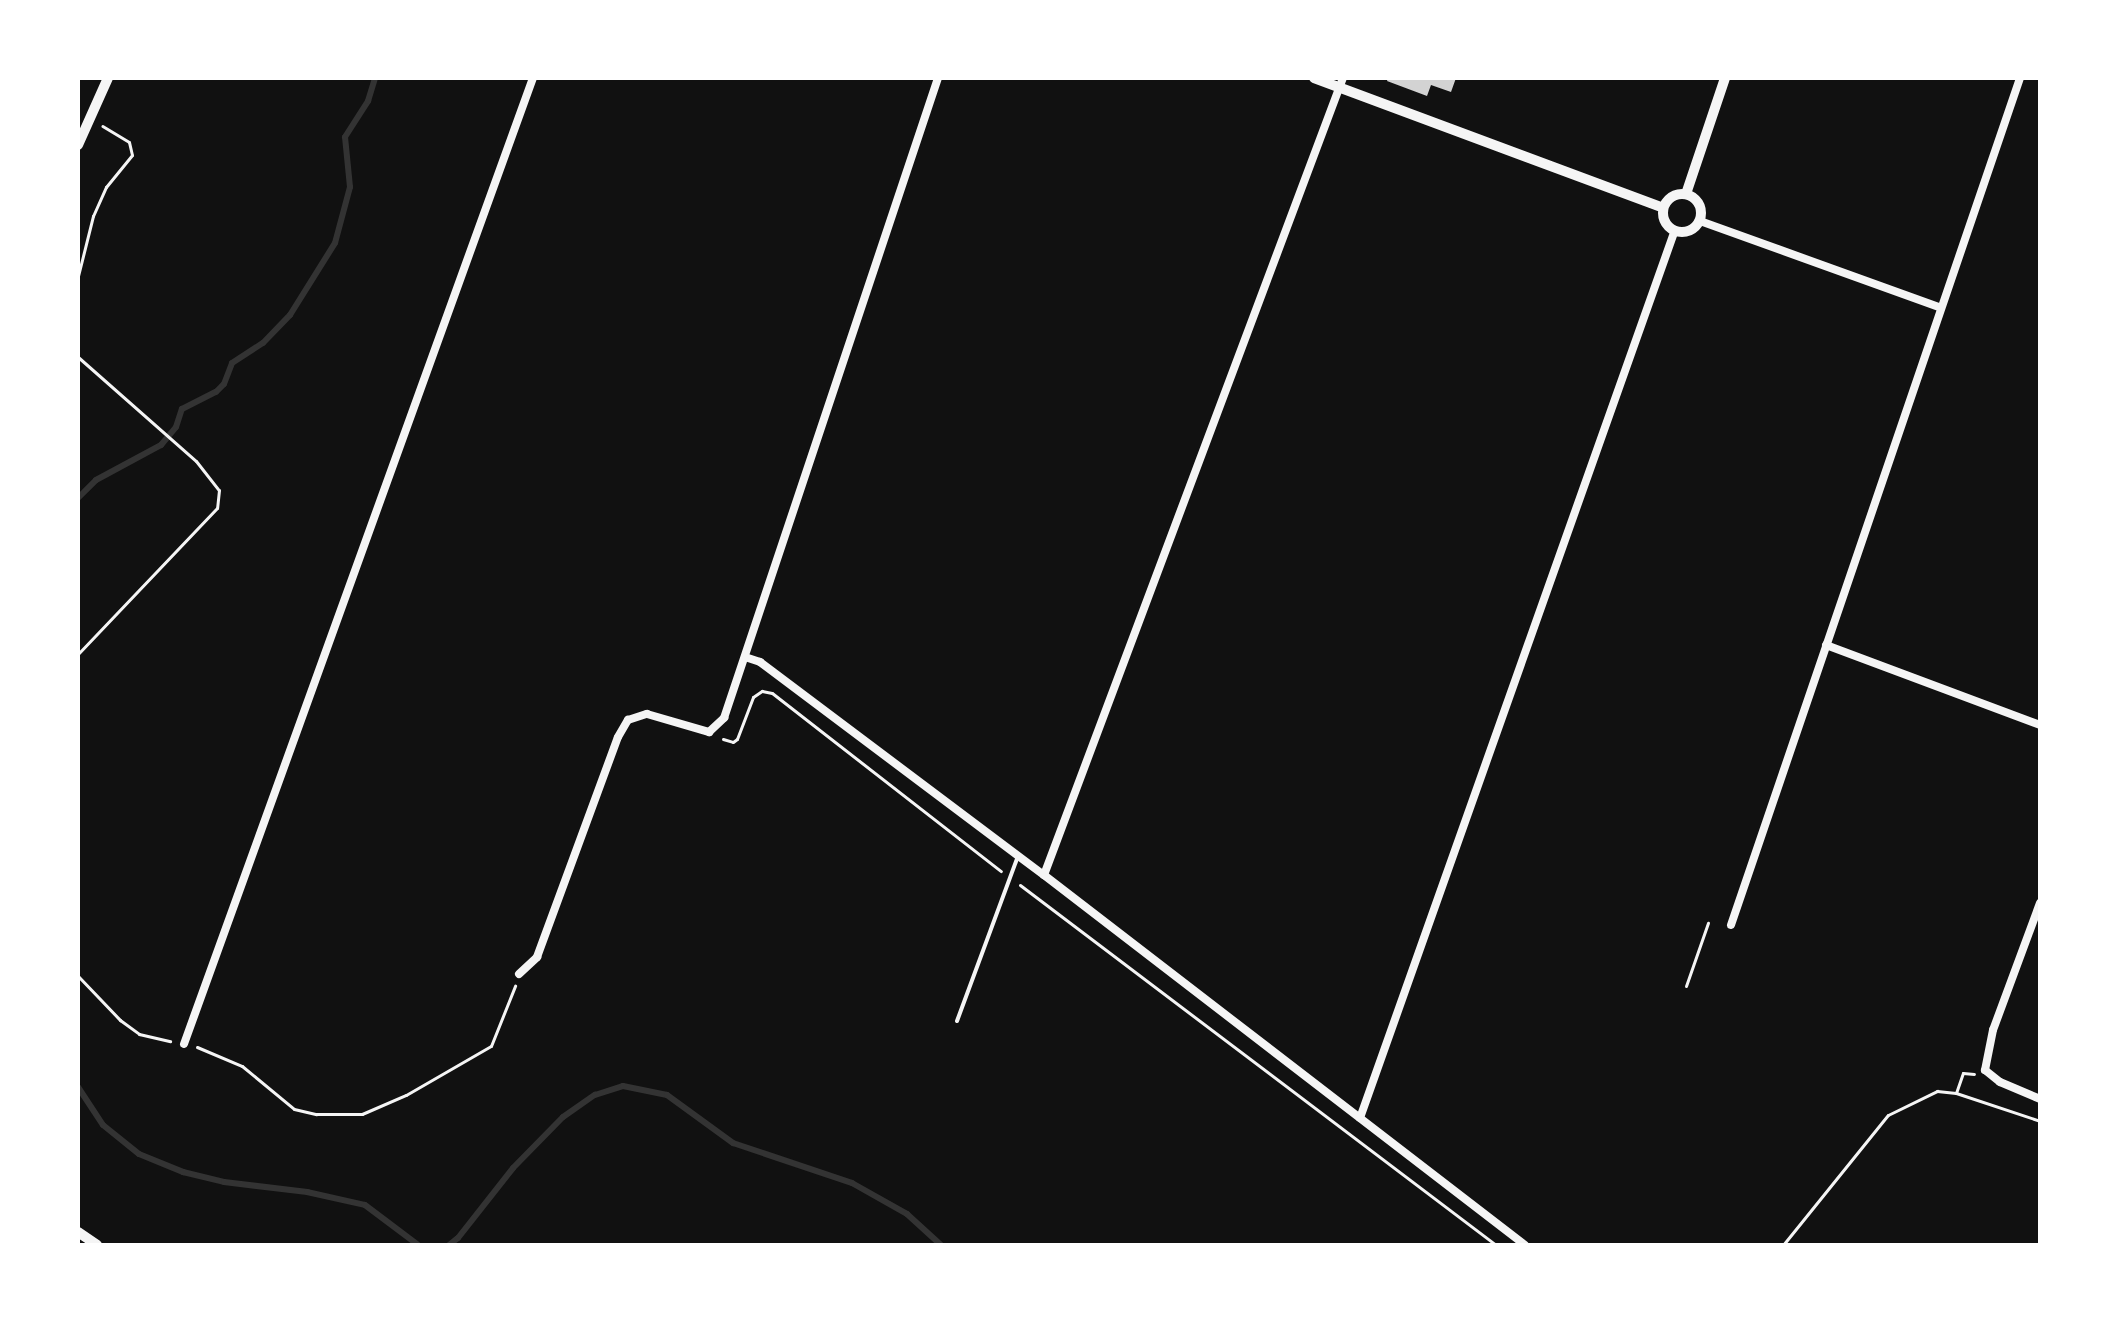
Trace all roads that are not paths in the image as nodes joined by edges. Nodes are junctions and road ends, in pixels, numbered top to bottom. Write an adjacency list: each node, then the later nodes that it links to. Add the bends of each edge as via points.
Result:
1 (108, 78): 8 (street)
2 (533, 78): 23 (street)
3 (938, 78): 15 (street)
4 (1314, 78): 7 (street)
5 (1725, 78): 9 (street)
6 (2020, 78): 13 (street)
7 (1341, 83): 10 (street); 18 (street)
8 (78, 145)
9 (1686, 194): 10 (street, via 1672,196); 11 (street, via 1700,205)
10 (1663, 208): 12 (street, via 1666,222)
11 (1700, 221): 12 (street, via 1689,230); 13 (street)
12 (1675, 230): 25 (street)
13 (1941, 308): 14 (street)
14 (1826, 645): 16 (street); 20 (street)
15 (745, 657): 17 (street, via 760,662); 21 (street, via 724,718 709,732 647,714 628,720 537,957)
16 (2040, 725)
17 (1018, 856): 18 (street); 22 (lane)
18 (1044, 875): 25 (street)
19 (2040, 903): 24 (street, via 1993,1030 1985,1070)
20 (1731, 925)
21 (519, 974)
22 (957, 1021)
23 (184, 1044)
24 (2040, 1099)
25 (1360, 1118): 28 (street)
26 (78, 1232): 27 (street)
27 (97, 1245)
28 (1525, 1245)

